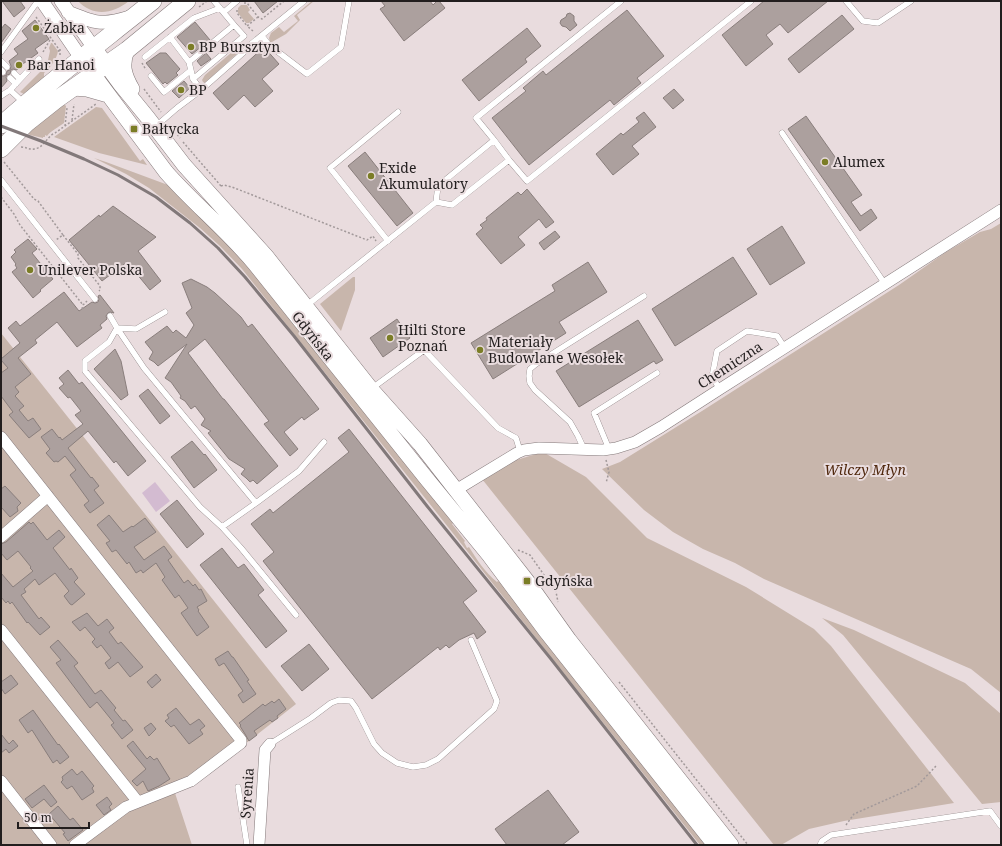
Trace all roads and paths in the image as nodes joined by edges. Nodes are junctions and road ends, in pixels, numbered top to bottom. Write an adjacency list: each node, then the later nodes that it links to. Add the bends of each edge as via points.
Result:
1 (41, 1): 17 (lane); 31 (street, Gdyńska)
2 (153, 1): 19 (main road)
3 (188, 1): 29 (main road)
4 (207, 1): 14 (path)
5 (214, 1): 18 (lane)
6 (284, 1): 20 (path, via 262,19)
7 (304, 1): 25 (lane)
8 (349, 1): 25 (lane, via 340,47 307,74 269,45)
9 (621, 1): 58 (lane, via 476,118)
10 (751, 1): 60 (lane, via 527,181)
11 (846, 1): 12 (lane, via 863,21 878,23)
12 (911, 1)
13 (239, 2): 18 (lane); 20 (path, via 247,2)
14 (204, 4)
15 (64, 6): 19 (street, via 88,20 98,22); 31 (street, Gdyńska)
16 (237, 8): 22 (path, via 237,13)
17 (31, 10): 27 (path); 30 (lane)
18 (222, 10): 21 (lane); 26 (lane, via 194,18)
19 (135, 16): 31 (main road)
20 (258, 17): 22 (path)
21 (234, 25): 24 (lane); 36 (lane)
22 (247, 26): 23 (path)
23 (253, 31)
24 (244, 36): 28 (lane); 42 (lane)
25 (262, 36): 28 (lane)
26 (170, 37): 33 (lane); 36 (lane)
27 (51, 38): 32 (path); 34 (path)
28 (250, 45): 45 (lane)
29 (127, 50): 37 (main road); 54 (main road, Gdyńska, via 123,67 125,76)
30 (1, 52)
31 (88, 53): 37 (main road, Gdyńska); 50 (main road)
32 (60, 56)
33 (145, 57): 40 (path, via 141,64)
34 (39, 59): 41 (lane)
35 (1, 61): 38 (lane)
36 (190, 62): 39 (lane)
37 (100, 69): 47 (main road); 49 (main road, Gdyńska); 54 (main road, Gdyńska, via 121,85)
38 (3, 70)
39 (190, 71): 40 (lane, via 164,92); 42 (lane)
40 (151, 76)
41 (20, 79): 43 (lane); 43 (lane, via 12,76)
42 (192, 79): 45 (lane)
43 (16, 84): 46 (lane)
44 (2, 86): 46 (lane)
45 (201, 90): 54 (lane)
46 (9, 91): 48 (lane); 50 (lane)
47 (74, 94): 49 (main road, via 87,89); 53 (path); 59 (main road, via 56,100 28,123)
48 (1, 95)
49 (104, 98): 53 (path); 87 (main road, Gdyńska, via 166,172 256,264)
50 (24, 103): 55 (main road)
51 (67, 106): 56 (path)
52 (398, 112): 67 (lane, via 330,168)
53 (72, 121): 56 (path)
54 (152, 122): 74 (main road, Gdyńska, via 184,165 266,256)
55 (1, 124)
56 (65, 126): 59 (path, via 37,148)
57 (782, 133): 70 (lane)
58 (494, 140): 60 (lane); 65 (lane, via 438,186)
59 (9, 149)
60 (509, 160): 65 (lane, via 452,205)
61 (1, 165): 69 (path, via 4,162 63,235)
62 (1, 180): 69 (lane)
63 (221, 186): 68 (path, via 232,187 367,240 373,236)
64 (1, 197): 73 (path)
65 (436, 202): 67 (lane)
66 (1001, 210): 70 (street, Chemiczna)
67 (388, 241): 74 (lane)
68 (376, 242)
69 (51, 244): 72 (lane)
70 (885, 284): 78 (street, Chemiczna)
71 (644, 296): 84 (lane, via 530,369 530,383 570,422)
72 (95, 298)
73 (82, 305)
74 (306, 306): 80 (main road, Gdyńska)
75 (165, 312): 77 (lane, via 136,329)
76 (110, 316): 77 (lane)
77 (117, 328): 91 (lane, via 144,368); 93 (lane, via 108,342 85,361 85,371 200,507)
78 (785, 348): 81 (street, Chemiczna); 81 (lane, via 777,336 747,331 717,351 712,377)
79 (658, 373): 85 (lane, via 594,413)
80 (371, 389): 86 (lane, via 424,350 498,428 516,438); 89 (main road, Gdyńska, via 420,444)
81 (720, 389): 85 (street, Chemiczna, via 642,438 628,445)
82 (1, 437): 90 (street)
83 (324, 442): 91 (lane, via 299,471)
84 (584, 450): 85 (street, Chemiczna); 86 (street, Chemiczna, via 539,448)
85 (606, 450): 88 (path, via 609,472)
86 (520, 451): 89 (street, Chemiczna)
87 (426, 478): 89 (street); 92 (main road, Gdyńska)
88 (606, 483)
89 (456, 490): 92 (street); 112 (main road, Gdyńska, via 569,640)
90 (48, 496): 94 (street); 104 (street, via 241,740 241,743 190,781)
91 (256, 503): 93 (lane)
92 (454, 512): 111 (main road, Gdyńska)
93 (222, 527): 97 (lane)
94 (1, 537)
95 (517, 549): 96 (path, via 530,555 556,592)
96 (558, 604)
97 (296, 615)
98 (1, 630): 104 (street)
99 (470, 640): 100 (lane, via 497,701 494,709 438,759 414,767 397,763 382,753 374,744 351,701 339,700 331,703)
100 (270, 744): 110 (street, Syrenia, via 265,750)
101 (937, 765): 106 (path, via 917,786 854,814)
102 (1, 781): 107 (street)
103 (238, 787): 109 (lane)
104 (138, 802): 108 (street, via 126,807)
105 (1001, 826): 106 (lane, via 990,811)
106 (841, 834): 113 (lane, via 831,835)
107 (51, 845)
108 (75, 845)
109 (247, 845)
110 (259, 845)
111 (715, 845)
112 (731, 845)
113 (820, 845)

